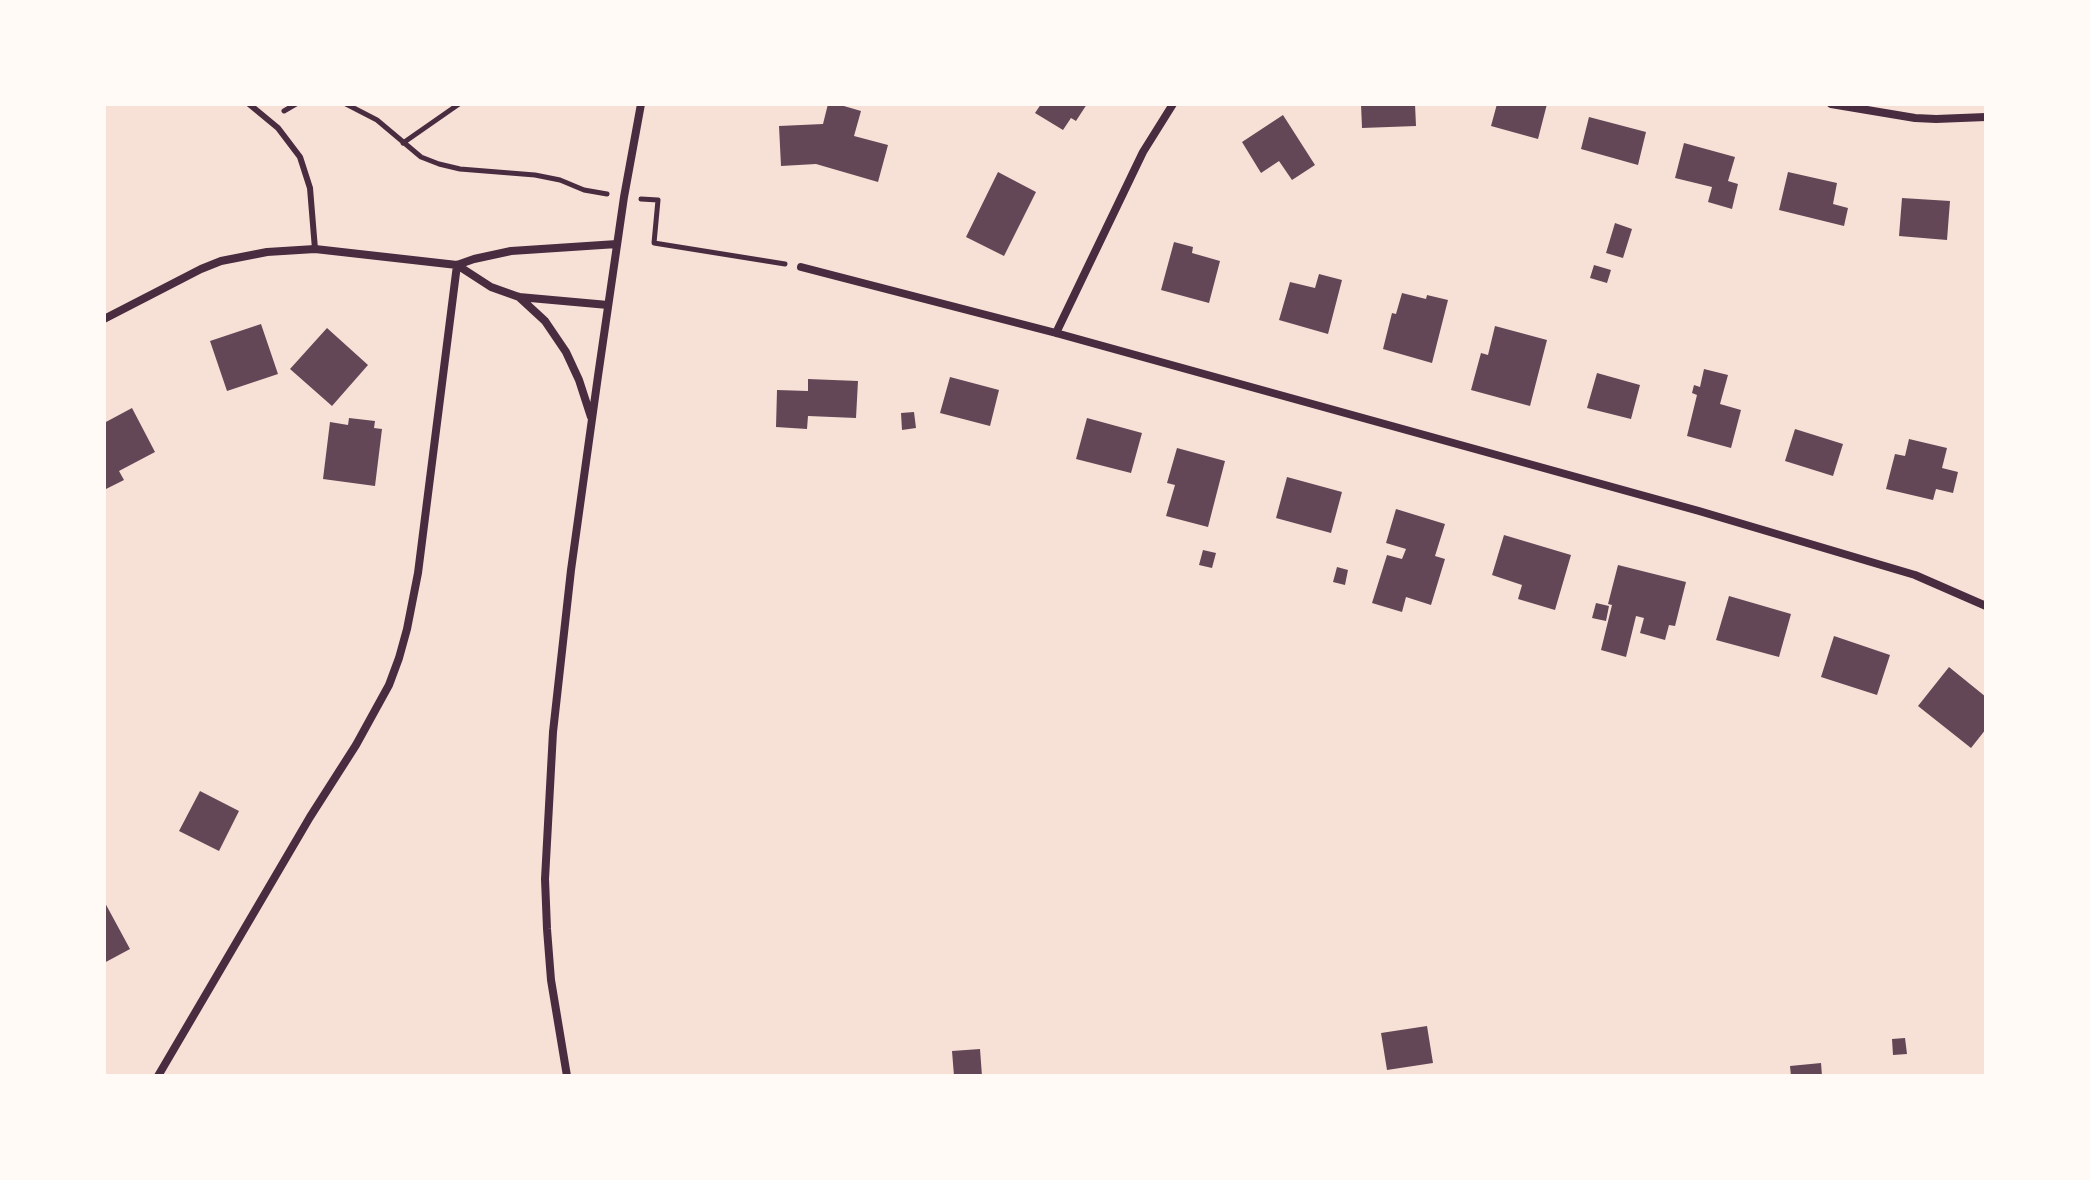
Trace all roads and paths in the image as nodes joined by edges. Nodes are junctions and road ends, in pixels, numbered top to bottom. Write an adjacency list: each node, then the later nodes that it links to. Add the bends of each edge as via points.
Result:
1 (249, 104): 11 (lane, via 278,128 300,157 310,188)
2 (346, 104): 8 (path, via 377,120)
3 (459, 104): 8 (path)
4 (641, 104): 9 (street)
5 (1173, 104): 17 (street, via 1143,152)
6 (1831, 104): 7 (street, via 1915,118)
7 (1986, 117)
8 (403, 143): 9 (path, via 421,157 460,169 535,175)
9 (624, 197): 10 (street); 13 (path, via 658,200 654,243)
10 (617, 244): 12 (street, via 511,251); 15 (street)
11 (315, 249): 12 (street); 16 (street, via 221,261)
12 (457, 265): 14 (street); 20 (street, via 418,573 399,658 372,717)
13 (801, 267): 17 (street)
14 (519, 297): 15 (street); 18 (street, via 545,321 566,352)
15 (608, 305): 18 (street)
16 (104, 319)
17 (1056, 333): 19 (street, via 1799,540 1915,575)
18 (592, 422): 21 (street, via 561,652 545,879 551,980)
19 (1986, 606)
20 (158, 1076)
21 (567, 1076)

